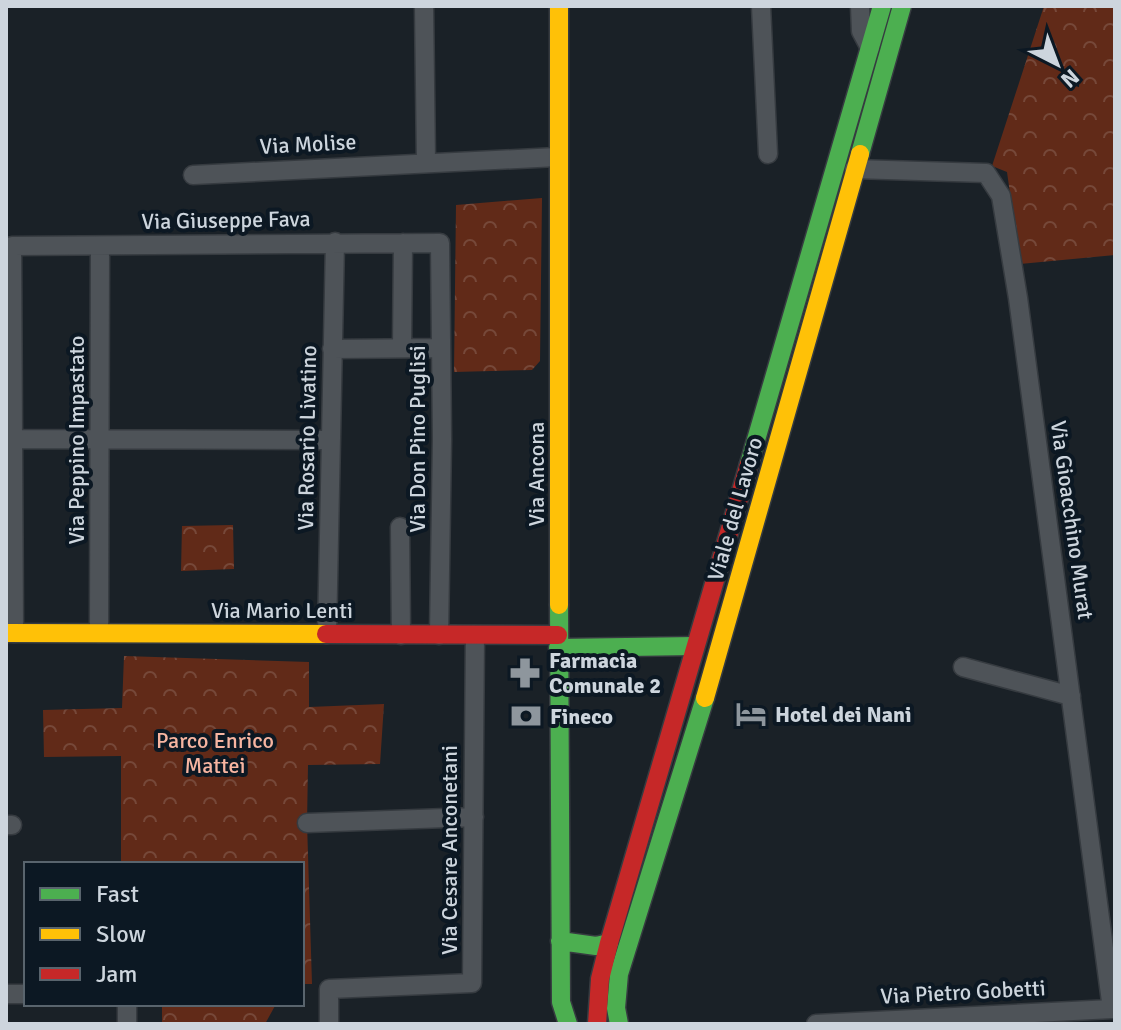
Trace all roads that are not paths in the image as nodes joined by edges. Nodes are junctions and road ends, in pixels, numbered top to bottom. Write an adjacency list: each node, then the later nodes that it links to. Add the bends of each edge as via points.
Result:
1 (424, 6): 10 (street)
2 (559, 6): 9 (main road, Via Ancona)
3 (761, 6): 8 (street)
4 (860, 6): 7 (street, via 861,31)
5 (882, 6): 7 (main road, Viale del Lavoro)
6 (902, 6): 11 (main road, Viale del Lavoro)
7 (870, 48): 31 (main road, Viale del Lavoro)
8 (768, 154)
9 (557, 157): 10 (street, Via Molise); 30 (main road, Via Ancona)
10 (426, 162): 12 (street, Via Molise)
11 (854, 169): 33 (street, Via Gioacchino Murat, via 986,173 1001,196); 44 (main road, Viale del Lavoro, via 718,657 619,974)
12 (193, 175)
13 (335, 242): 14 (street, Via Giuseppe Fava); 16 (street, Via Giuseppe Fava); 19 (street, Via Rosario Livatino)
14 (403, 243): 15 (street, Via Giuseppe Fava); 17 (street)
15 (440, 243): 18 (street, Via Don Pino Puglisi)
16 (100, 246): 20 (street, Via Giuseppe Fava, via 12,246); 21 (street, Via Peppino Impastato)
17 (402, 348): 18 (street); 19 (street)
18 (441, 348): 28 (street, Via Don Pino Puglisi)
19 (332, 349): 22 (street, Via Rosario Livatino)
20 (12, 439): 21 (street); 24 (street)
21 (101, 440): 22 (street); 25 (street, Via Peppino Impastato)
22 (330, 440): 26 (street, Via Rosario Livatino)
23 (400, 527): 27 (street)
24 (10, 633): 25 (main road, Via Mario Lenti)
25 (99, 633): 26 (main road, Via Mario Lenti)
26 (327, 634): 27 (main road, Via Mario Lenti)
27 (401, 635): 28 (main road, Via Mario Lenti)
28 (439, 635): 29 (main road, Via Mario Lenti)
29 (475, 635): 30 (main road, Via Mario Lenti); 34 (street, Via Cesare Anconetani)
30 (558, 642): 31 (main road, Via Mario Lenti); 36 (main road, Via Ancona)
31 (695, 646): 37 (main road, Viale del Lavoro)
32 (963, 667): 33 (street)
33 (1071, 696): 39 (street, Via Gioacchino Murat)
34 (474, 817): 35 (street); 40 (street, Via Cesare Anconetani, via 472,983 329,989)
35 (307, 823)
36 (560, 941): 37 (main road); 38 (main road, Via Ancona)
37 (609, 943): 43 (main road, Viale del Lavoro)
38 (561, 1002): 41 (street, Via Ancona); 42 (main road, Via Ancona)
39 (1112, 1009): 45 (street, Via Pietro Gobetti)
40 (329, 1024)
41 (561, 1024)
42 (568, 1024)
43 (597, 1024)
44 (619, 1024)
45 (816, 1024)

